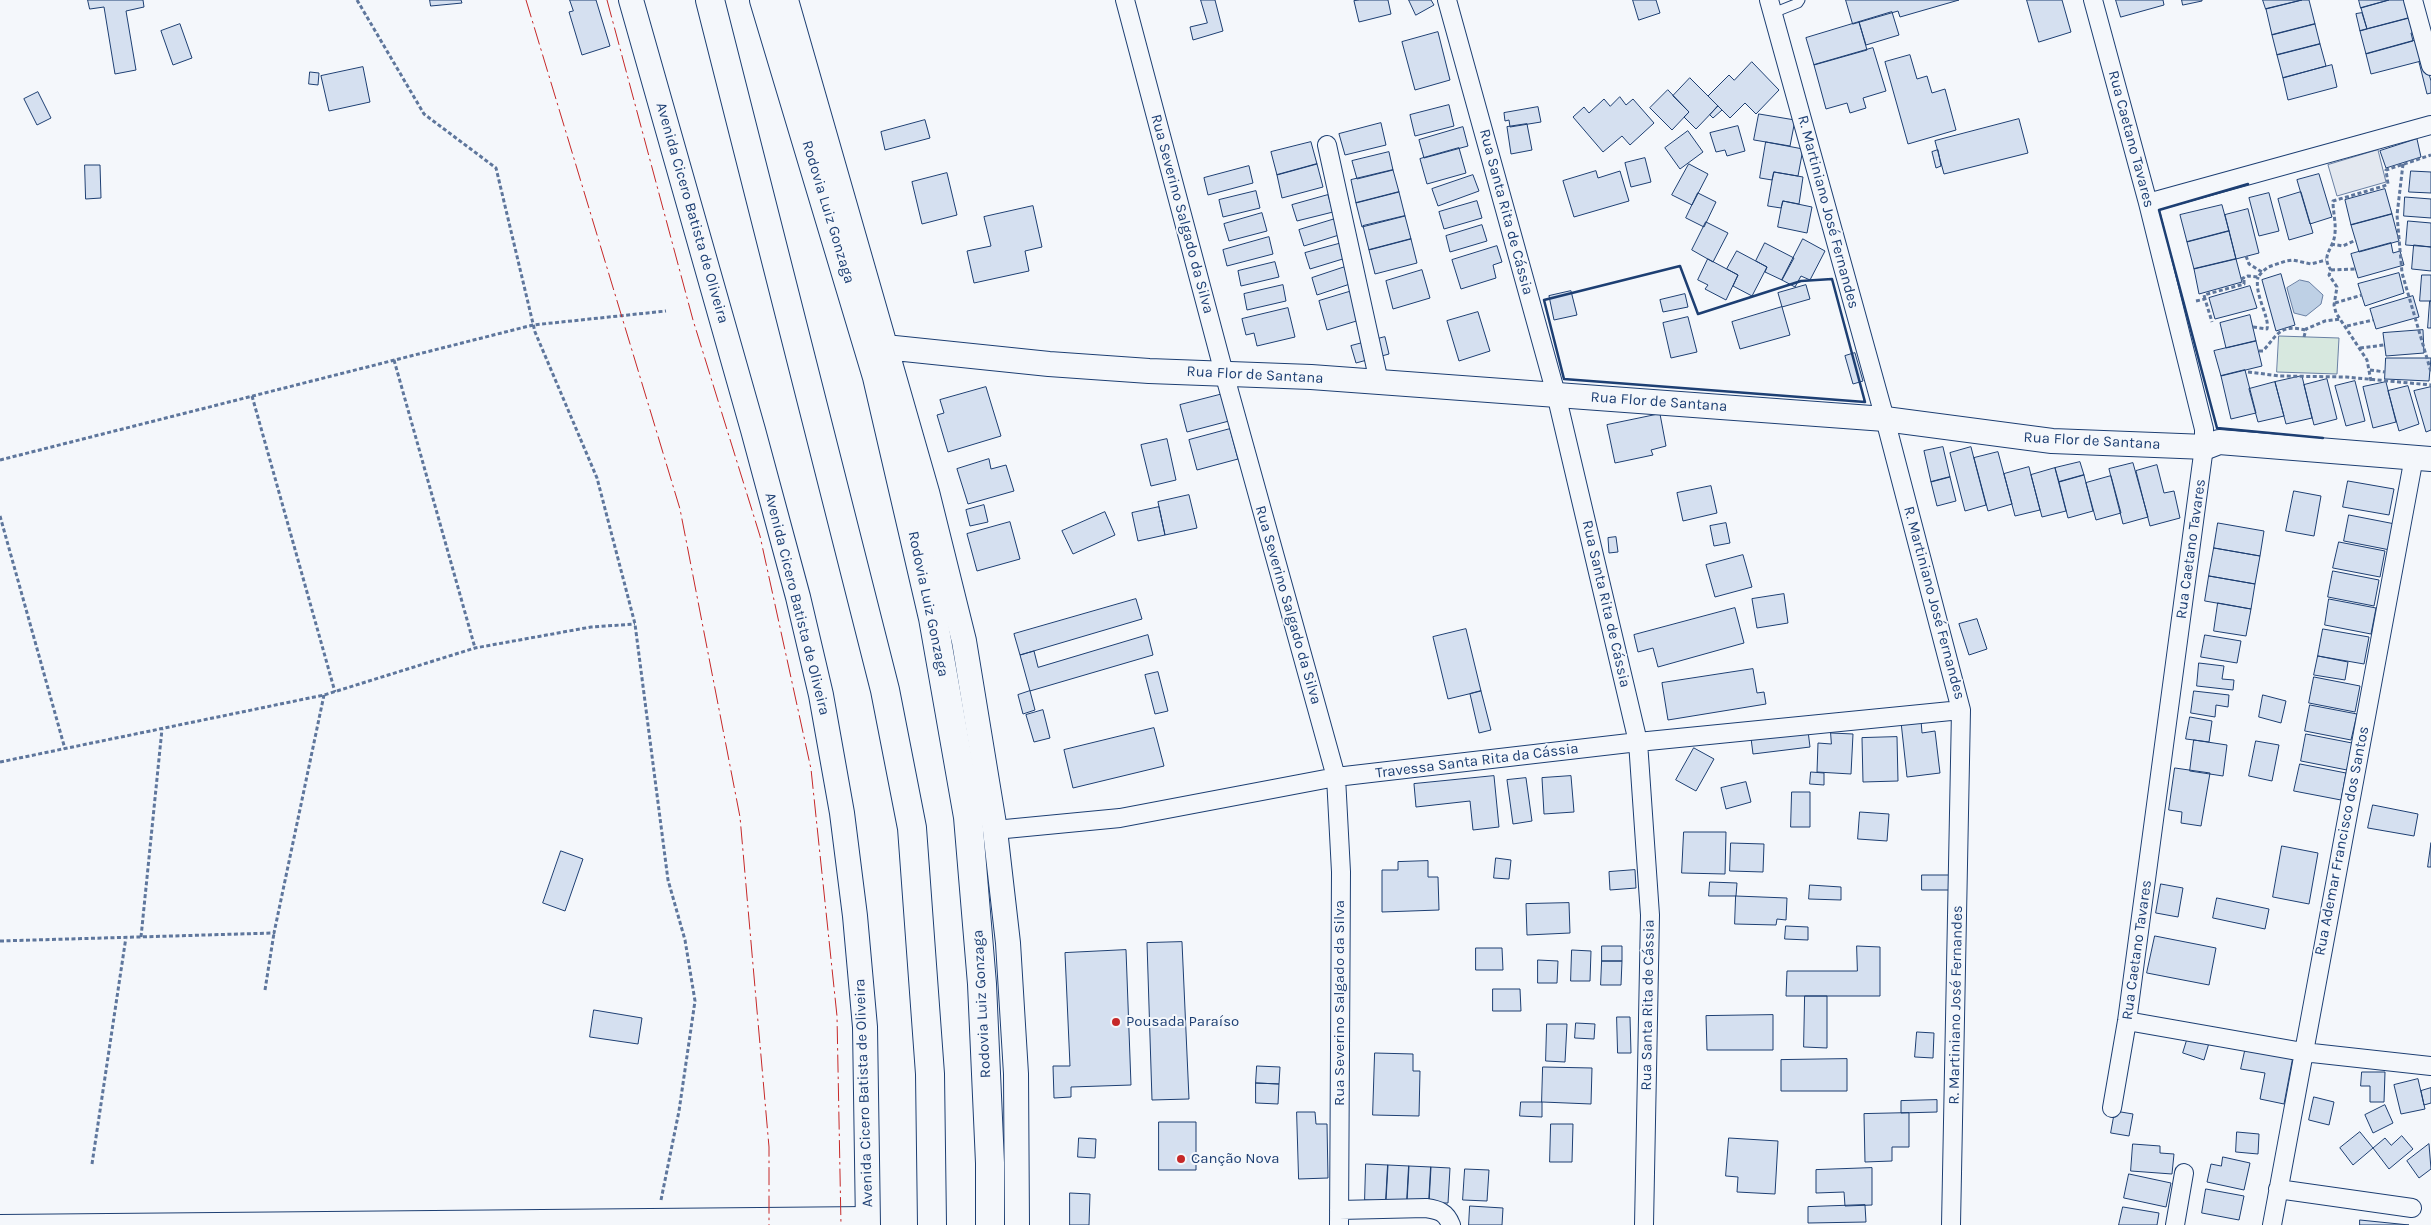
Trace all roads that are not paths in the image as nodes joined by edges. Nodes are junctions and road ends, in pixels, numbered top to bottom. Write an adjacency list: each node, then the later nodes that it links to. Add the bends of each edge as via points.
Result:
1 (631, 0): 34 (main road, Avenida Cicero Batista de Oliveira, via 753,430 821,695 842,812 862,1000)
2 (710, 0): 41 (highway, via 885,690 912,828 930,1074)
3 (764, 0): 42 (highway, Rodovia Luiz Gonzaga, via 877,377 933,618 968,817 982,984)
4 (786, 0): 15 (main road)
5 (1125, 0): 16 (street, Rua Severino Salgado da Silva)
6 (1447, 0): 18 (street, Rua Santa Rita de Cássia)
7 (1800, 0): 10 (lane)
8 (2093, 0): 14 (street, Rua Caetano Tavares)
9 (2413, 0): 11 (street)
10 (1771, 7): 19 (street, R. Martiniano José Fernandes)
11 (2431, 66)
12 (2431, 125): 14 (street)
13 (1327, 145): 17 (street)
14 (2148, 203): 20 (street, Rua Caetano Tavares, via 2203,422)
15 (885, 347): 16 (main road, Rua Flor de Santana, via 1049,364); 25 (main road, via 927,492 964,641)
16 (1224, 373): 17 (main road, Rua Flor de Santana); 24 (street, Rua Severino Salgado da Silva)
17 (1379, 382): 18 (main road, Rua Flor de Santana)
18 (1556, 394): 19 (main road, Rua Flor de Santana); 23 (street, Rua Santa Rita de Cássia)
19 (1886, 419): 20 (main road, Rua Flor de Santana, via 2052,441); 22 (street, R. Martiniano José Fernandes)
20 (2204, 447): 21 (main road, Rua Flor de Santana, via 2219,442); 26 (street, Rua Caetano Tavares)
21 (2423, 458): 27 (street, Rua Ademar Francisco dos Santos)
22 (1962, 710): 23 (street, Travessa Santa Rita da Cássia); 46 (street, R. Martiniano José Fernandes)
23 (1638, 742): 24 (street, Travessa Santa Rita da Cássia); 45 (street, Rua Santa Rita de Cássia, via 1650,915)
24 (1336, 777): 25 (street, Travessa Santa Rita da Cássia, via 1120,818); 33 (street, Rua Severino Salgado da Silva, via 1341,872)
25 (995, 830): 43 (main road, via 1008,943 1015,1065)
26 (2127, 1021): 27 (street); 29 (street, Rua Caetano Tavares)
27 (2303, 1052): 28 (street); 31 (street, Rua Ademar Francisco dos Santos)
28 (2431, 1066)
29 (2112, 1108)
30 (2184, 1173): 47 (street)
31 (2278, 1189): 32 (street); 48 (street, Rua Ademar Francisco dos Santos)
32 (2412, 1208)
33 (1339, 1217): 44 (street, via 1426,1208 1447,1215)
34 (868, 1221): 36 (street, via 658,1218)
35 (418, 1222): 36 (street); 37 (street)
36 (605, 1222)
37 (218, 1223): 39 (street)
38 (0, 1224): 40 (street)
39 (124, 1224): 40 (street)
40 (20, 1225)
41 (932, 1225)
42 (990, 1225)
43 (1017, 1225)
44 (1451, 1225)
45 (1644, 1225)
46 (1951, 1225)
47 (2175, 1225)
48 (2272, 1225)

